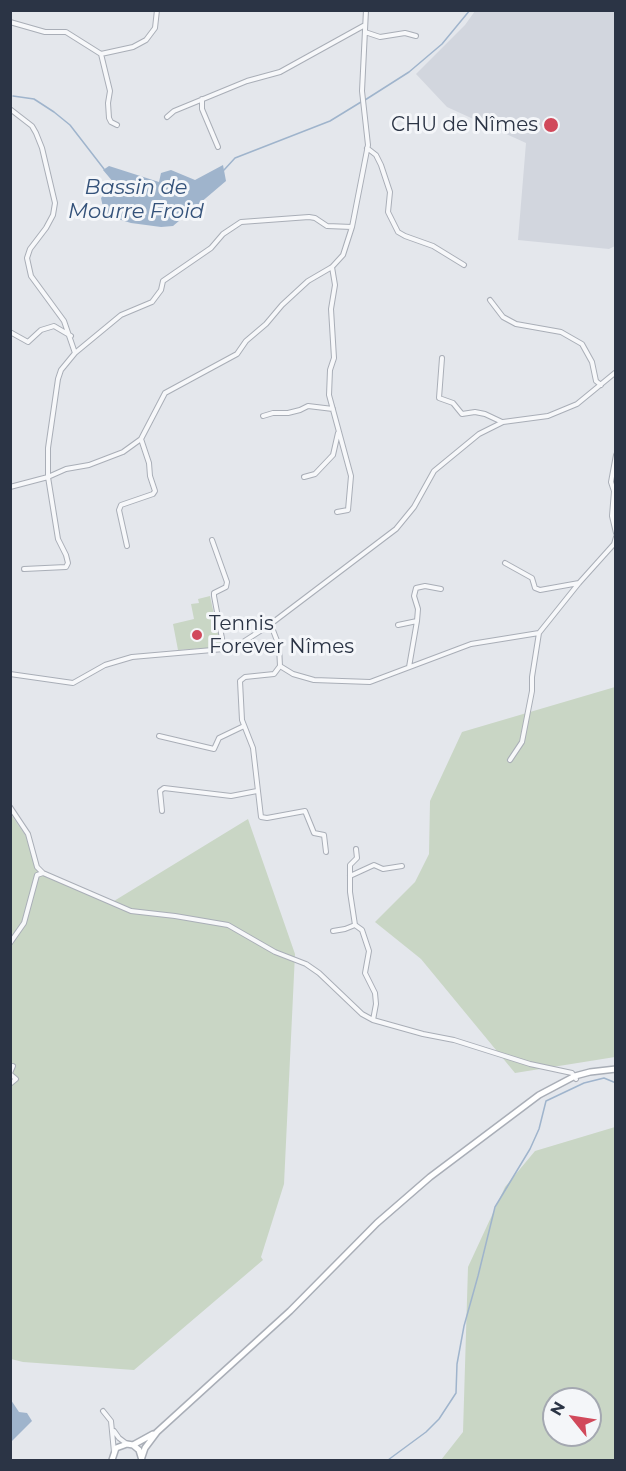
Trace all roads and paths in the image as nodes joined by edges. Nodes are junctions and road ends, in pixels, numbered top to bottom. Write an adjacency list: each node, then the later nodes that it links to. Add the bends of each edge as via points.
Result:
1 (157, 10): 7 (street, via 155,28 146,40)
2 (366, 10): 4 (street)
3 (10, 22): 7 (street, via 45,32 66,32)
4 (365, 25): 5 (street); 8 (street, via 280,72)
5 (365, 32): 6 (street, via 380,37 405,33); 13 (street, via 362,101)
6 (416, 36)
7 (101, 54): 11 (street, via 110,91 109,117)
8 (202, 99): 10 (street); 12 (street, via 202,109)
9 (10, 109): 19 (street, via 36,133 55,203 46,228 27,258 31,276)
10 (167, 117)
11 (117, 125)
12 (218, 147)
13 (368, 148): 14 (street); 15 (street, via 376,155 384,174 390,192 388,212 398,232 433,246)
14 (352, 227): 16 (street, via 343,255); 20 (street, via 327,226 309,217 241,222 164,281 152,302 121,315)
15 (464, 265)
16 (332, 267): 24 (street, via 334,358 329,395); 28 (street, via 308,281 237,354 165,393)
17 (490, 300): 23 (street, via 507,320 561,332 582,344)
18 (10, 332): 19 (street, via 27,342 41,330 54,326)
19 (71, 336): 20 (street)
20 (75, 353): 30 (street, via 61,370 55,389)
21 (442, 358): 26 (street, via 439,398 453,403 462,414 486,414)
22 (615, 372): 23 (street)
23 (601, 385): 26 (street, via 577,404 548,416)
24 (333, 409): 25 (street, via 308,406); 27 (street)
25 (263, 416)
26 (502, 422): 43 (street, via 479,434 434,471 396,529)
27 (338, 431): 31 (street, via 333,455 315,474); 34 (street, via 351,476 348,510)
28 (141, 439): 30 (street, via 123,452); 37 (street, via 155,491 121,505)
29 (615, 455): 33 (street, via 611,482)
30 (48, 477): 32 (street); 39 (street, via 58,539 68,563 66,567)
31 (304, 477)
32 (10, 487)
33 (615, 492): 35 (street)
34 (337, 512)
35 (615, 535): 40 (street, via 614,544)
36 (212, 540): 46 (street, via 227,582 214,593)
37 (127, 546)
38 (505, 563): 40 (street, via 532,578 535,588 540,590)
39 (24, 569)
40 (579, 583): 45 (street)
41 (441, 589): 42 (street, via 416,588)
42 (417, 621): 44 (street); 48 (street)
43 (270, 624): 46 (street, via 240,644); 47 (street, via 279,646)
44 (398, 625)
45 (539, 633): 48 (street, via 471,644); 52 (street, via 522,742)
46 (224, 649): 49 (street, via 132,657 105,665 73,683)
47 (280, 666): 48 (street, via 315,680 362,682); 50 (street, via 274,674 241,678)
48 (409, 668)
49 (10, 674)
50 (244, 726): 51 (street, via 219,738 214,749); 53 (street, via 253,748)
51 (159, 736)
52 (510, 760)
53 (257, 791): 55 (street, via 231,796 164,788 160,791); 57 (street, via 261,817 305,811 314,833 324,835)
54 (10, 807): 59 (street, via 28,834 37,867)
55 (162, 811)
56 (356, 849): 60 (street)
57 (326, 852)
58 (402, 866): 60 (street, via 374,865)
59 (43, 873): 63 (street, via 37,874 24,923); 64 (street, via 131,911 228,925 275,952 306,964)
60 (350, 876): 61 (street)
61 (355, 925): 62 (street); 64 (street, via 365,935 369,951 365,973 375,993)
62 (333, 931)
63 (10, 943)
64 (373, 1020): 68 (street, via 572,1073)
65 (13, 1066): 67 (street)
66 (615, 1069): 68 (main road)
67 (10, 1073): 69 (street, via 16,1079)
68 (573, 1079): 72 (main road, via 523,1105 402,1200 290,1311)
69 (10, 1084)
70 (103, 1412): 71 (street)
71 (113, 1431): 73 (street); 74 (street)
72 (157, 1432): 73 (main road); 75 (main road)
73 (130, 1444): 74 (main road, via 119,1446); 75 (main road, via 139,1450)
74 (114, 1452): 76 (main road)
75 (142, 1459)
76 (112, 1460)

